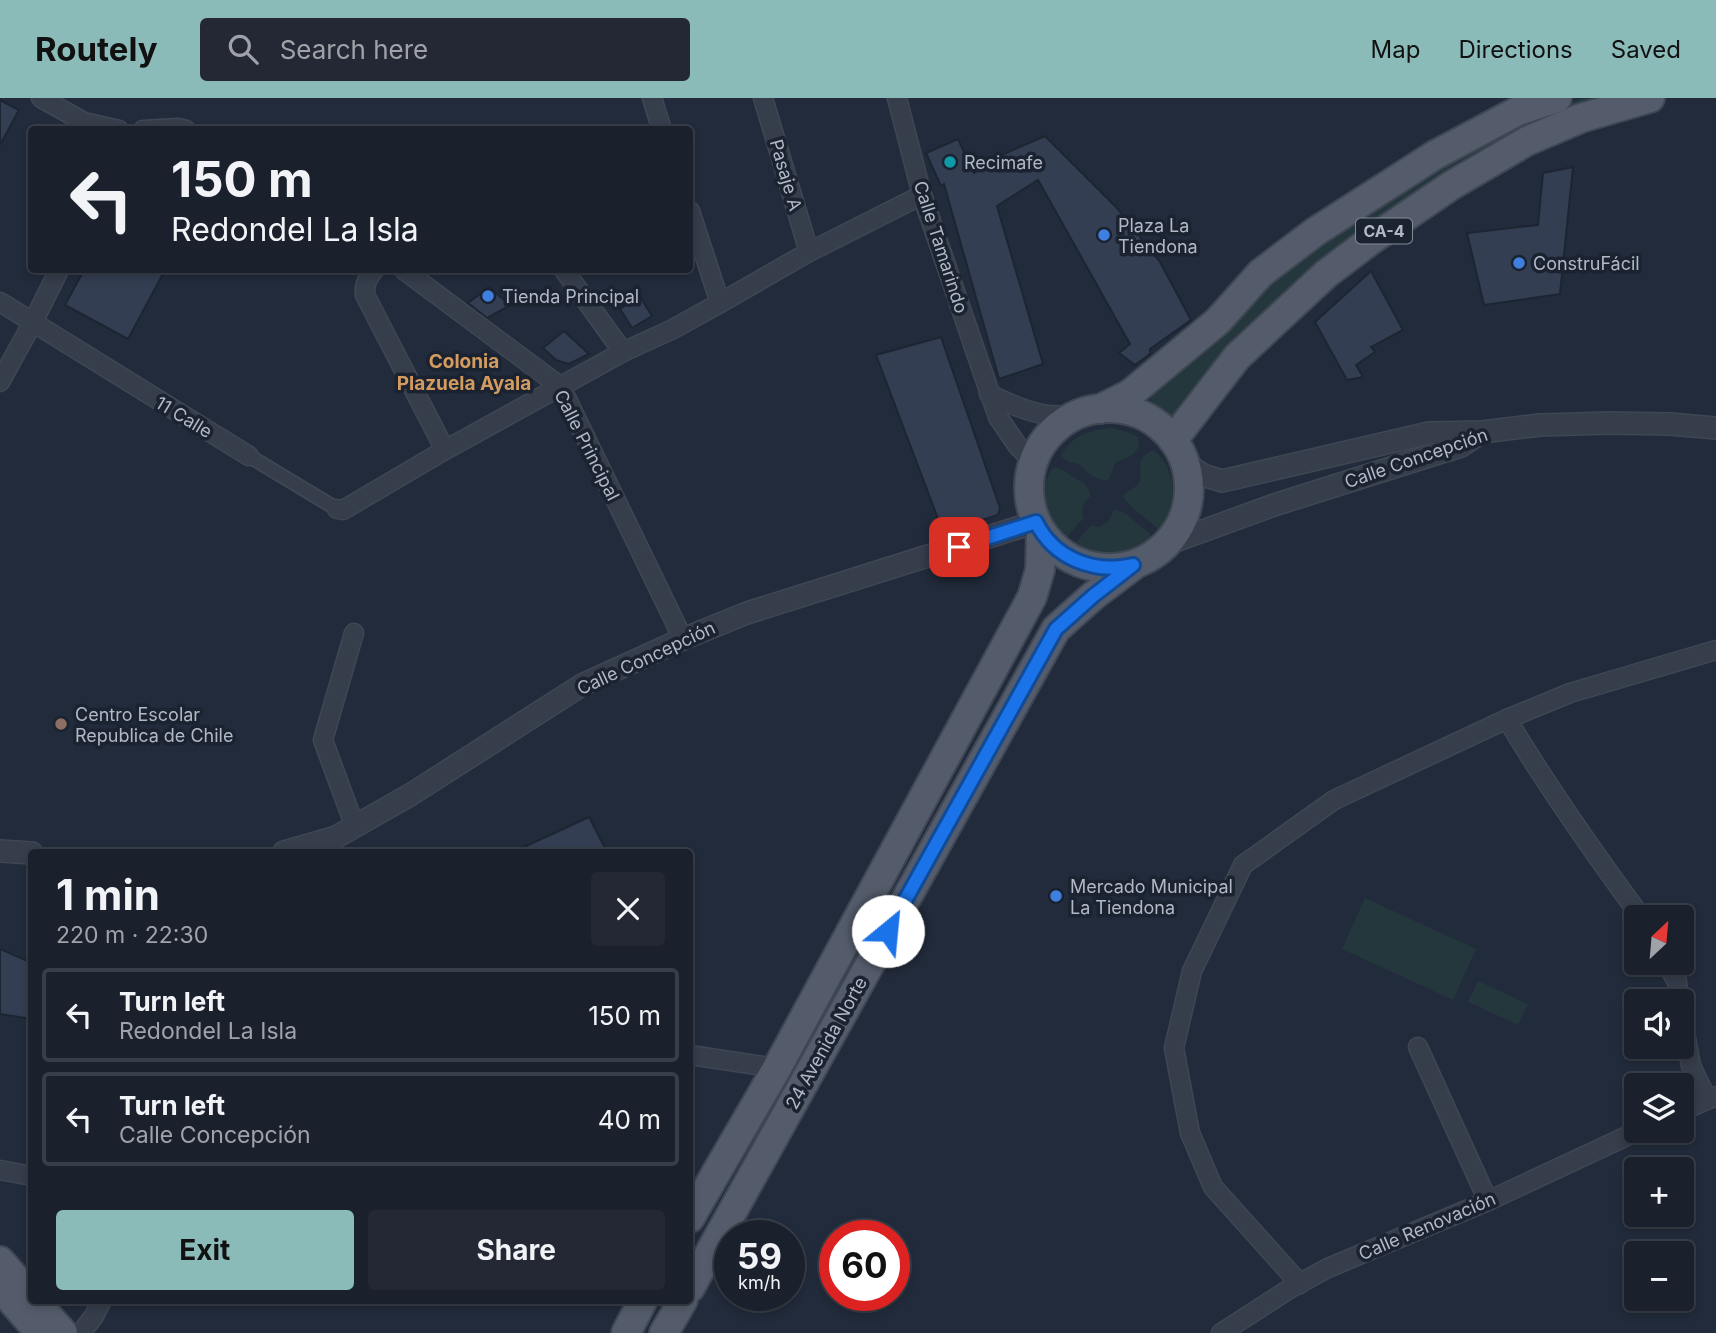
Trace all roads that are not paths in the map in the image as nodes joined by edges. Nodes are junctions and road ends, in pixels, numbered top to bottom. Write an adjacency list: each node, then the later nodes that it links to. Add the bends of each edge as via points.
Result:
1 (41, 98): 7 (street, via 84,122)
2 (652, 98): 8 (street)
3 (763, 98): 11 (street, Pasaje A)
4 (897, 98): 9 (street, Calle Tamarindo)
5 (1557, 98): 23 (main road, CA-4, via 1518,111 1435,155 1315,232 1261,273 1218,321 1130,394)
6 (1650, 98): 27 (main road, CA-4, via 1581,118 1527,141 1371,240 1326,274 1237,357)
7 (102, 126)
8 (661, 126)
9 (922, 195): 11 (street); 22 (street, Calle Tamarindo)
10 (693, 220): 17 (street)
11 (809, 252): 17 (street)
12 (58, 273): 18 (street)
13 (372, 273): 26 (street, via 365,295)
14 (408, 273): 21 (street, Calle Principal)
15 (566, 273): 19 (street)
16 (0, 302): 18 (street, 11 Calle)
17 (720, 303): 19 (street)
18 (33, 323): 20 (street); 28 (street, 11 Calle)
19 (623, 352): 21 (street)
20 (0, 382)
21 (561, 387): 26 (street); 35 (street, Calle Principal)
22 (989, 394): 23 (street, via 1049,415); 29 (street, Calle Tamarindo, via 998,417)
23 (1089, 412): 27 (main road, via 1114,408 1141,415 1156,424); 29 (main road, CA-4, via 1050,433)
24 (1716, 428): 25 (street, Calle Concepción, via 1609,423)
25 (1482, 432): 27 (street, via 1429,433 1222,481 1203,475); 32 (street, Calle Concepción, via 1461,446)
26 (445, 450): 30 (street, via 343,510)
27 (1178, 451): 32 (main road, via 1189,486 1186,510)
28 (249, 456): 30 (street, 11 Calle)
29 (1033, 462): 31 (main road, CA-4, via 1029,496)
30 (337, 509)
31 (1038, 527): 33 (main road, via 1064,555 1086,565); 35 (street, Calle Concepción, via 747,613); 46 (main road, 24 Avenida Norte / CA-4, via 1040,570 1032,597)
32 (1167, 544): 33 (main road)
33 (1133, 565): 55 (main road, 24 Avenida Norte, via 1056,629)
34 (354, 633): 38 (street, via 323,740)
35 (683, 639): 38 (street, Calle Concepción, via 582,685)
36 (1716, 650): 37 (street, via 1570,693)
37 (1507, 719): 42 (street); 56 (street, via 1334,800 1243,866 1192,971 1174,1048 1190,1133 1213,1187)
38 (355, 827): 39 (street, Calle Concepción)
39 (294, 849)
40 (28, 853): 41 (street)
41 (2, 855)
42 (1633, 905)
43 (1418, 1047): 52 (street)
44 (693, 1055): 46 (street)
45 (1690, 1059): 47 (street)
46 (777, 1068): 53 (main road, 24 Avenida Norte / CA-4)
47 (1711, 1098): 48 (street)
48 (1694, 1106)
49 (1624, 1137): 52 (street, Calle Renovación)
50 (0, 1170): 51 (street)
51 (28, 1175)
52 (1488, 1200): 56 (street, Calle Renovación)
53 (693, 1214)
54 (0, 1261): 58 (main road)
55 (693, 1283)
56 (1300, 1284): 68 (street, Calle Renovación)
57 (0, 1287): 63 (main road)
58 (28, 1293)
59 (37, 1304): 64 (main road)
60 (99, 1304): 65 (street)
61 (641, 1304): 66 (main road)
62 (681, 1304): 67 (main road)
63 (40, 1333)
64 (63, 1333)
65 (81, 1333)
66 (626, 1333)
67 (664, 1333)
68 (1221, 1333)

